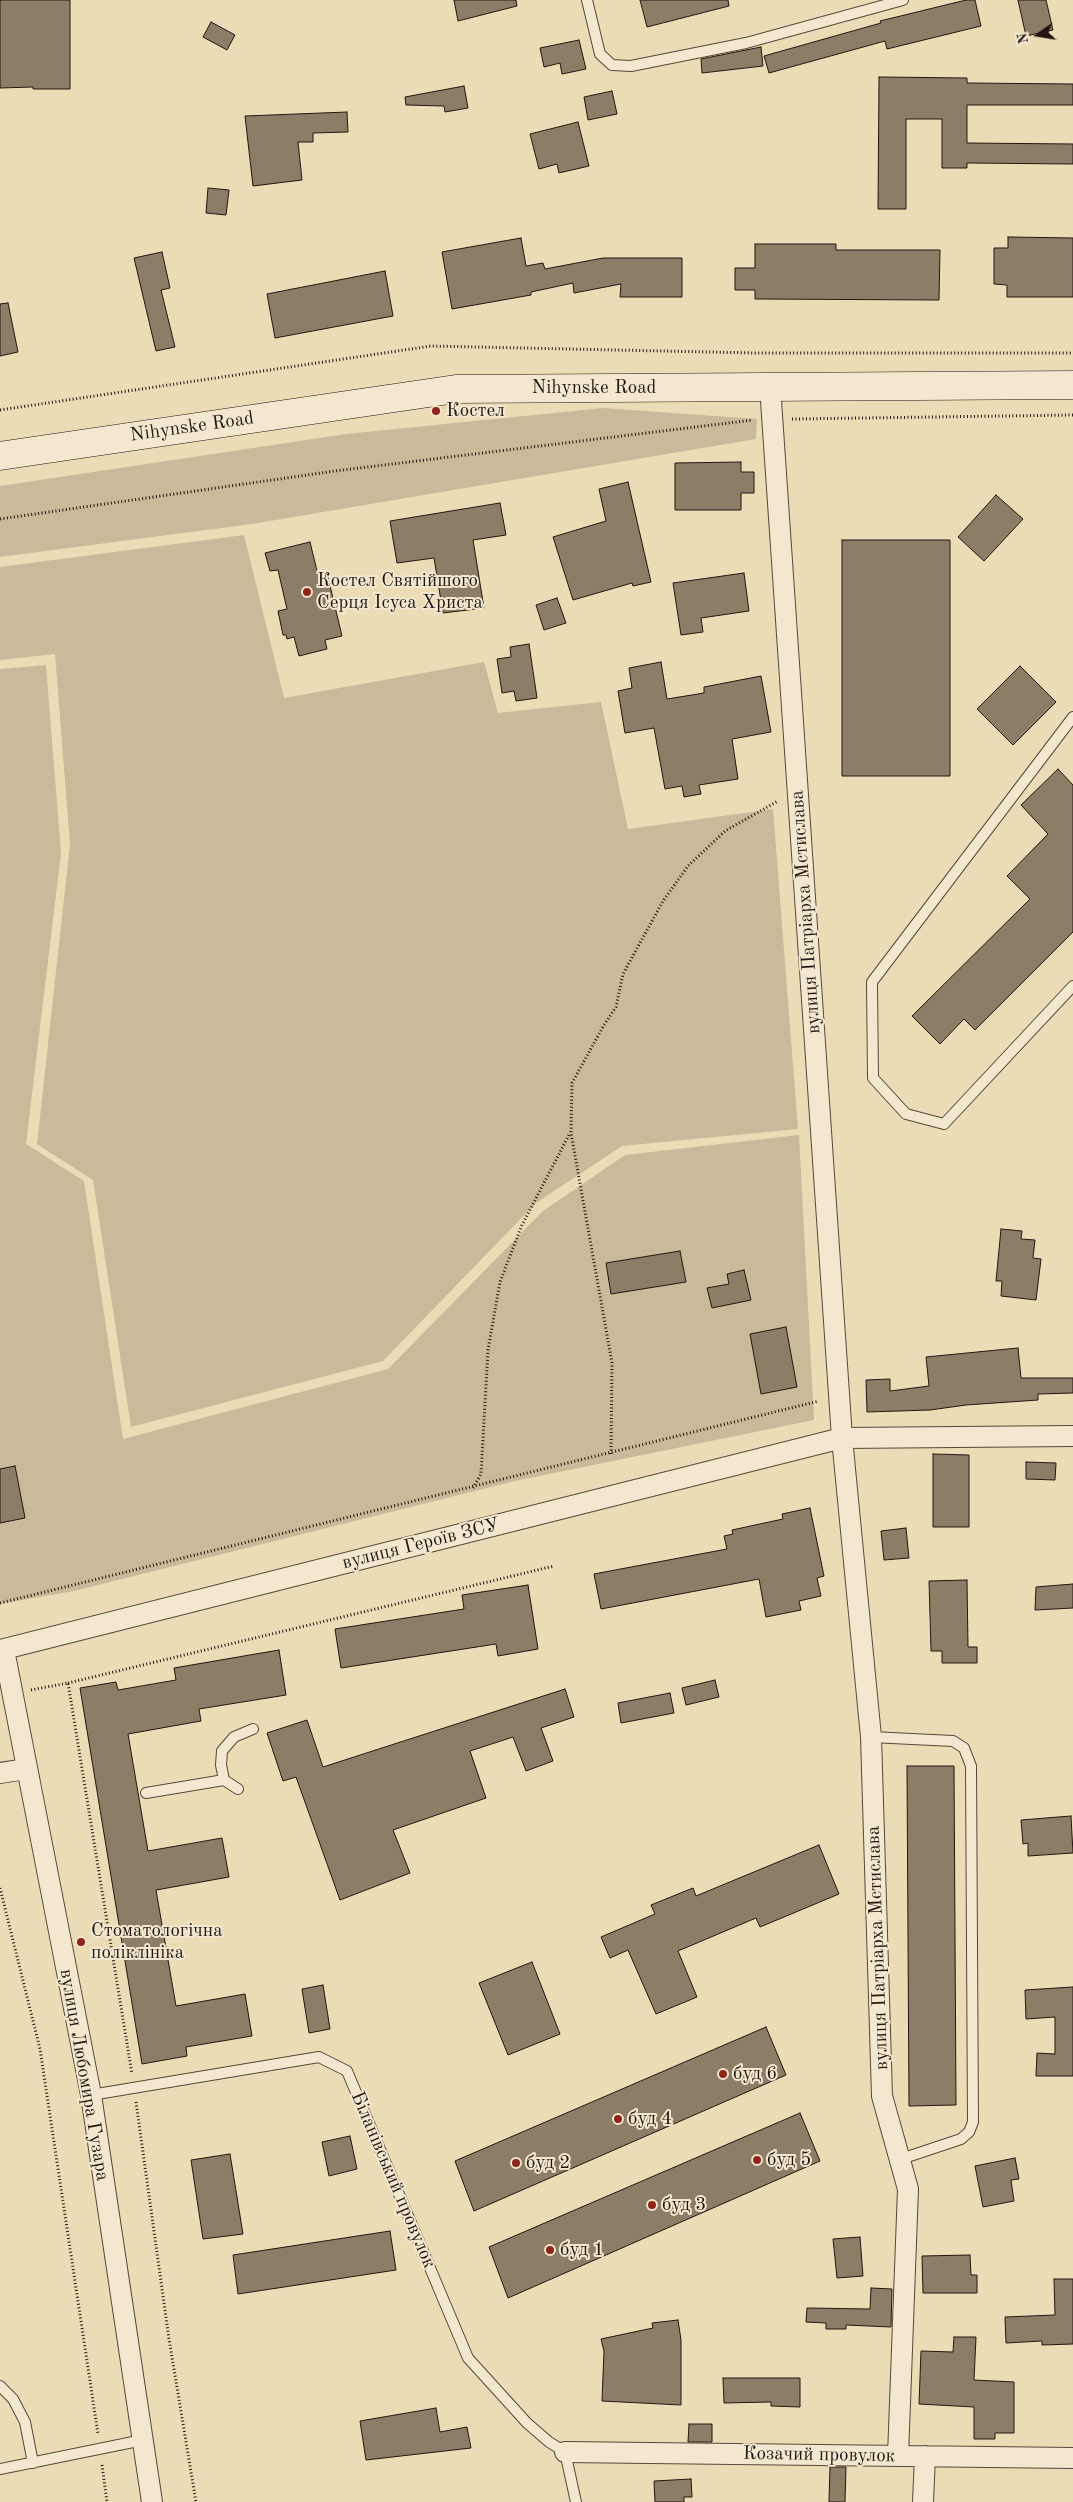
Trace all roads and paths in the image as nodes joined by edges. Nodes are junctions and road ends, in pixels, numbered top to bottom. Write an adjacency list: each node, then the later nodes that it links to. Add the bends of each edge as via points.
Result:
1 (587, 0): 2 (lane, via 600,54 612,65 631,66 746,43)
2 (903, 0)
3 (1073, 353): 6 (path, via 756,353 431,346)
4 (1073, 385): 5 (main road, Nihynske Road)
5 (770, 386): 8 (street, вулиця Патріарха Мстислава); 9 (main road, Nihynske Road, via 456,388)
6 (0, 410)
7 (1073, 415): 8 (path)
8 (772, 420): 10 (path, via 747,420 335,471); 15 (street, вулиця Патріарха Мстислава)
9 (0, 456)
10 (0, 519)
11 (1073, 717): 13 (lane, via 872,982 873,1078 906,1114 944,1124)
12 (782, 798): 14 (path, via 725,831 688,866 663,901 623,974 616,1007 572,1083)
13 (1073, 986)
14 (571, 1133): 18 (path, via 612,1363); 19 (path, via 521,1227 500,1282 488,1350 481,1474)
15 (840, 1396): 17 (street, вулиця Патріарха Мстислава); 18 (path)
16 (1073, 1436): 17 (street)
17 (842, 1438): 22 (street, вулиця Героїв ЗСУ); 26 (street, вулиця Патріарха Мстислава)
18 (611, 1454): 19 (path)
19 (473, 1488): 21 (path)
20 (554, 1566): 23 (path)
21 (0, 1603)
22 (2, 1650): 24 (street, вулиця Любомира Гузара)
23 (68, 1683): 24 (path); 33 (path)
24 (14, 1694): 27 (street, вулиця Любомира Гузара)
25 (253, 1729): 29 (lane, via 225,1745 221,1757)
26 (871, 1737): 35 (street, вулиця Патріарха Мстислава, via 882,2096); 35 (lane, via 953,1741 964,1748 971,1766 973,2122 961,2139)
27 (26, 1769): 28 (street); 34 (street, вулиця Любомира Гузара)
28 (0, 1773)
29 (224, 1780): 30 (lane); 31 (lane)
30 (238, 1790)
31 (146, 1793)
32 (0, 1888): 38 (path, via 40,2050)
33 (134, 2087): 34 (lane, Біланівський провулок); 39 (lane, Біланівський провулок, via 319,2057 347,2071 468,2358 528,2424); 47 (path, via 169,2339)
34 (91, 2095): 37 (street, вулиця Любомира Гузара)
35 (902, 2159): 40 (street, вулиця Патріарха Мстислава, via 908,2189)
36 (0, 2386): 43 (lane, via 13,2399 25,2422)
37 (143, 2440): 38 (lane); 46 (street, вулиця Любомира Гузара)
38 (100, 2449): 43 (lane); 45 (path)
39 (565, 2452): 40 (street, Козачий провулок); 48 (lane)
40 (898, 2456): 41 (street, Козачий провулок)
41 (925, 2456): 42 (street, Козачий провулок); 49 (street)
42 (1073, 2458)
43 (33, 2463): 44 (lane)
44 (0, 2469)
45 (107, 2502)
46 (152, 2502)
47 (196, 2502)
48 (576, 2502)
49 (923, 2502)

